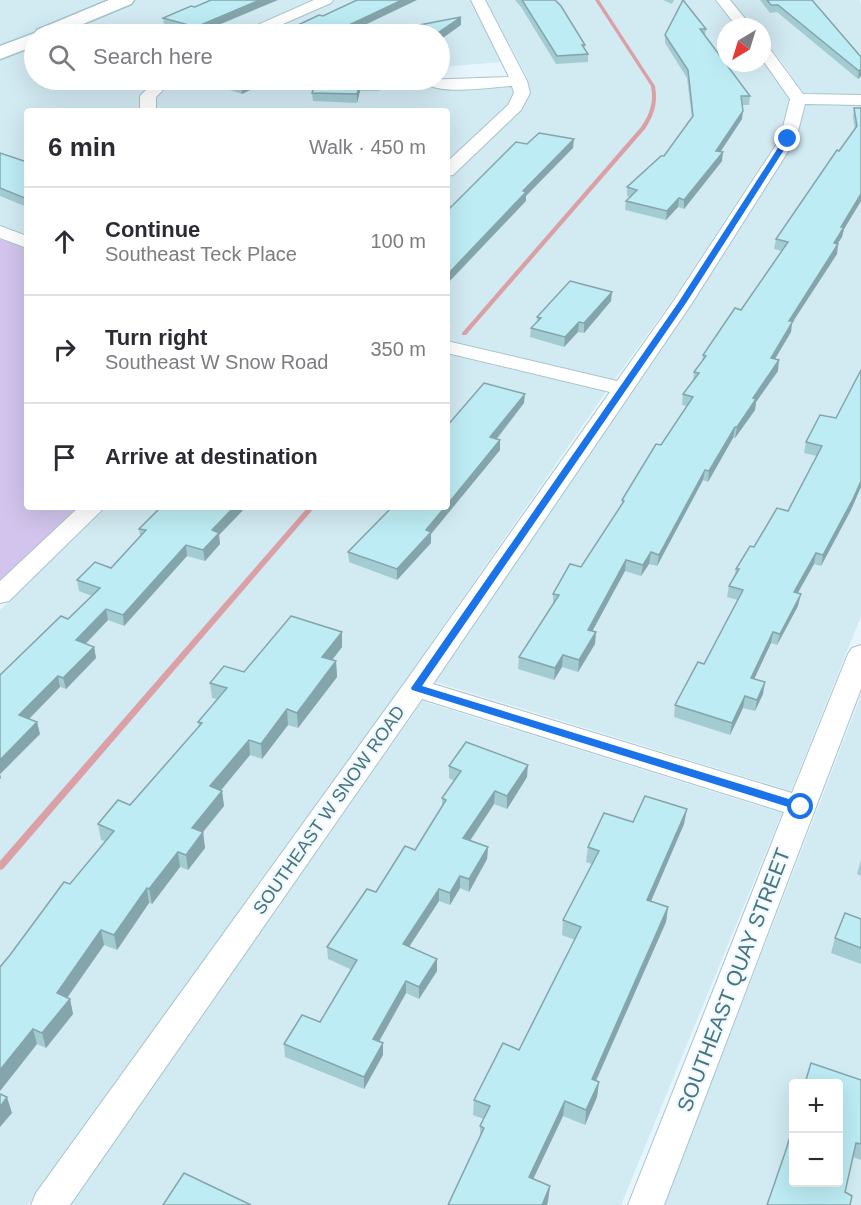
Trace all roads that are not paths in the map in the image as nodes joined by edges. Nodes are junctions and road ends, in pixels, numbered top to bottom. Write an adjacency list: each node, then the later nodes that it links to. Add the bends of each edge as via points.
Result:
1 (125, 0): 6 (street)
2 (326, 0): 7 (street)
3 (478, 0): 11 (street)
4 (723, 0): 5 (street)
5 (738, 18)
6 (68, 24)
7 (272, 24)
8 (24, 43): 9 (street)
9 (0, 53)
10 (771, 61): 16 (street)
11 (511, 65): 12 (street); 13 (street)
12 (489, 66)
13 (519, 81): 14 (street); 19 (street, via 522,93 515,107)
14 (450, 85)
15 (154, 90): 18 (street, via 148,96)
16 (798, 99): 17 (street); 23 (street, SOUTHEAST W SNOW ROAD, via 788,139 682,303)
17 (861, 100)
18 (148, 108)
19 (450, 168)
20 (0, 232): 21 (street)
21 (24, 241)
22 (450, 348): 23 (street)
23 (621, 388): 27 (street, SOUTHEAST W SNOW ROAD)
24 (90, 510): 25 (street)
25 (0, 596)
26 (861, 654): 28 (street, SOUTHEAST QUAY STREET)
27 (416, 688): 28 (street); 29 (street, SOUTHEAST W SNOW ROAD)
28 (801, 807): 30 (street, SOUTHEAST QUAY STREET)
29 (49, 1205)
30 (646, 1205)

